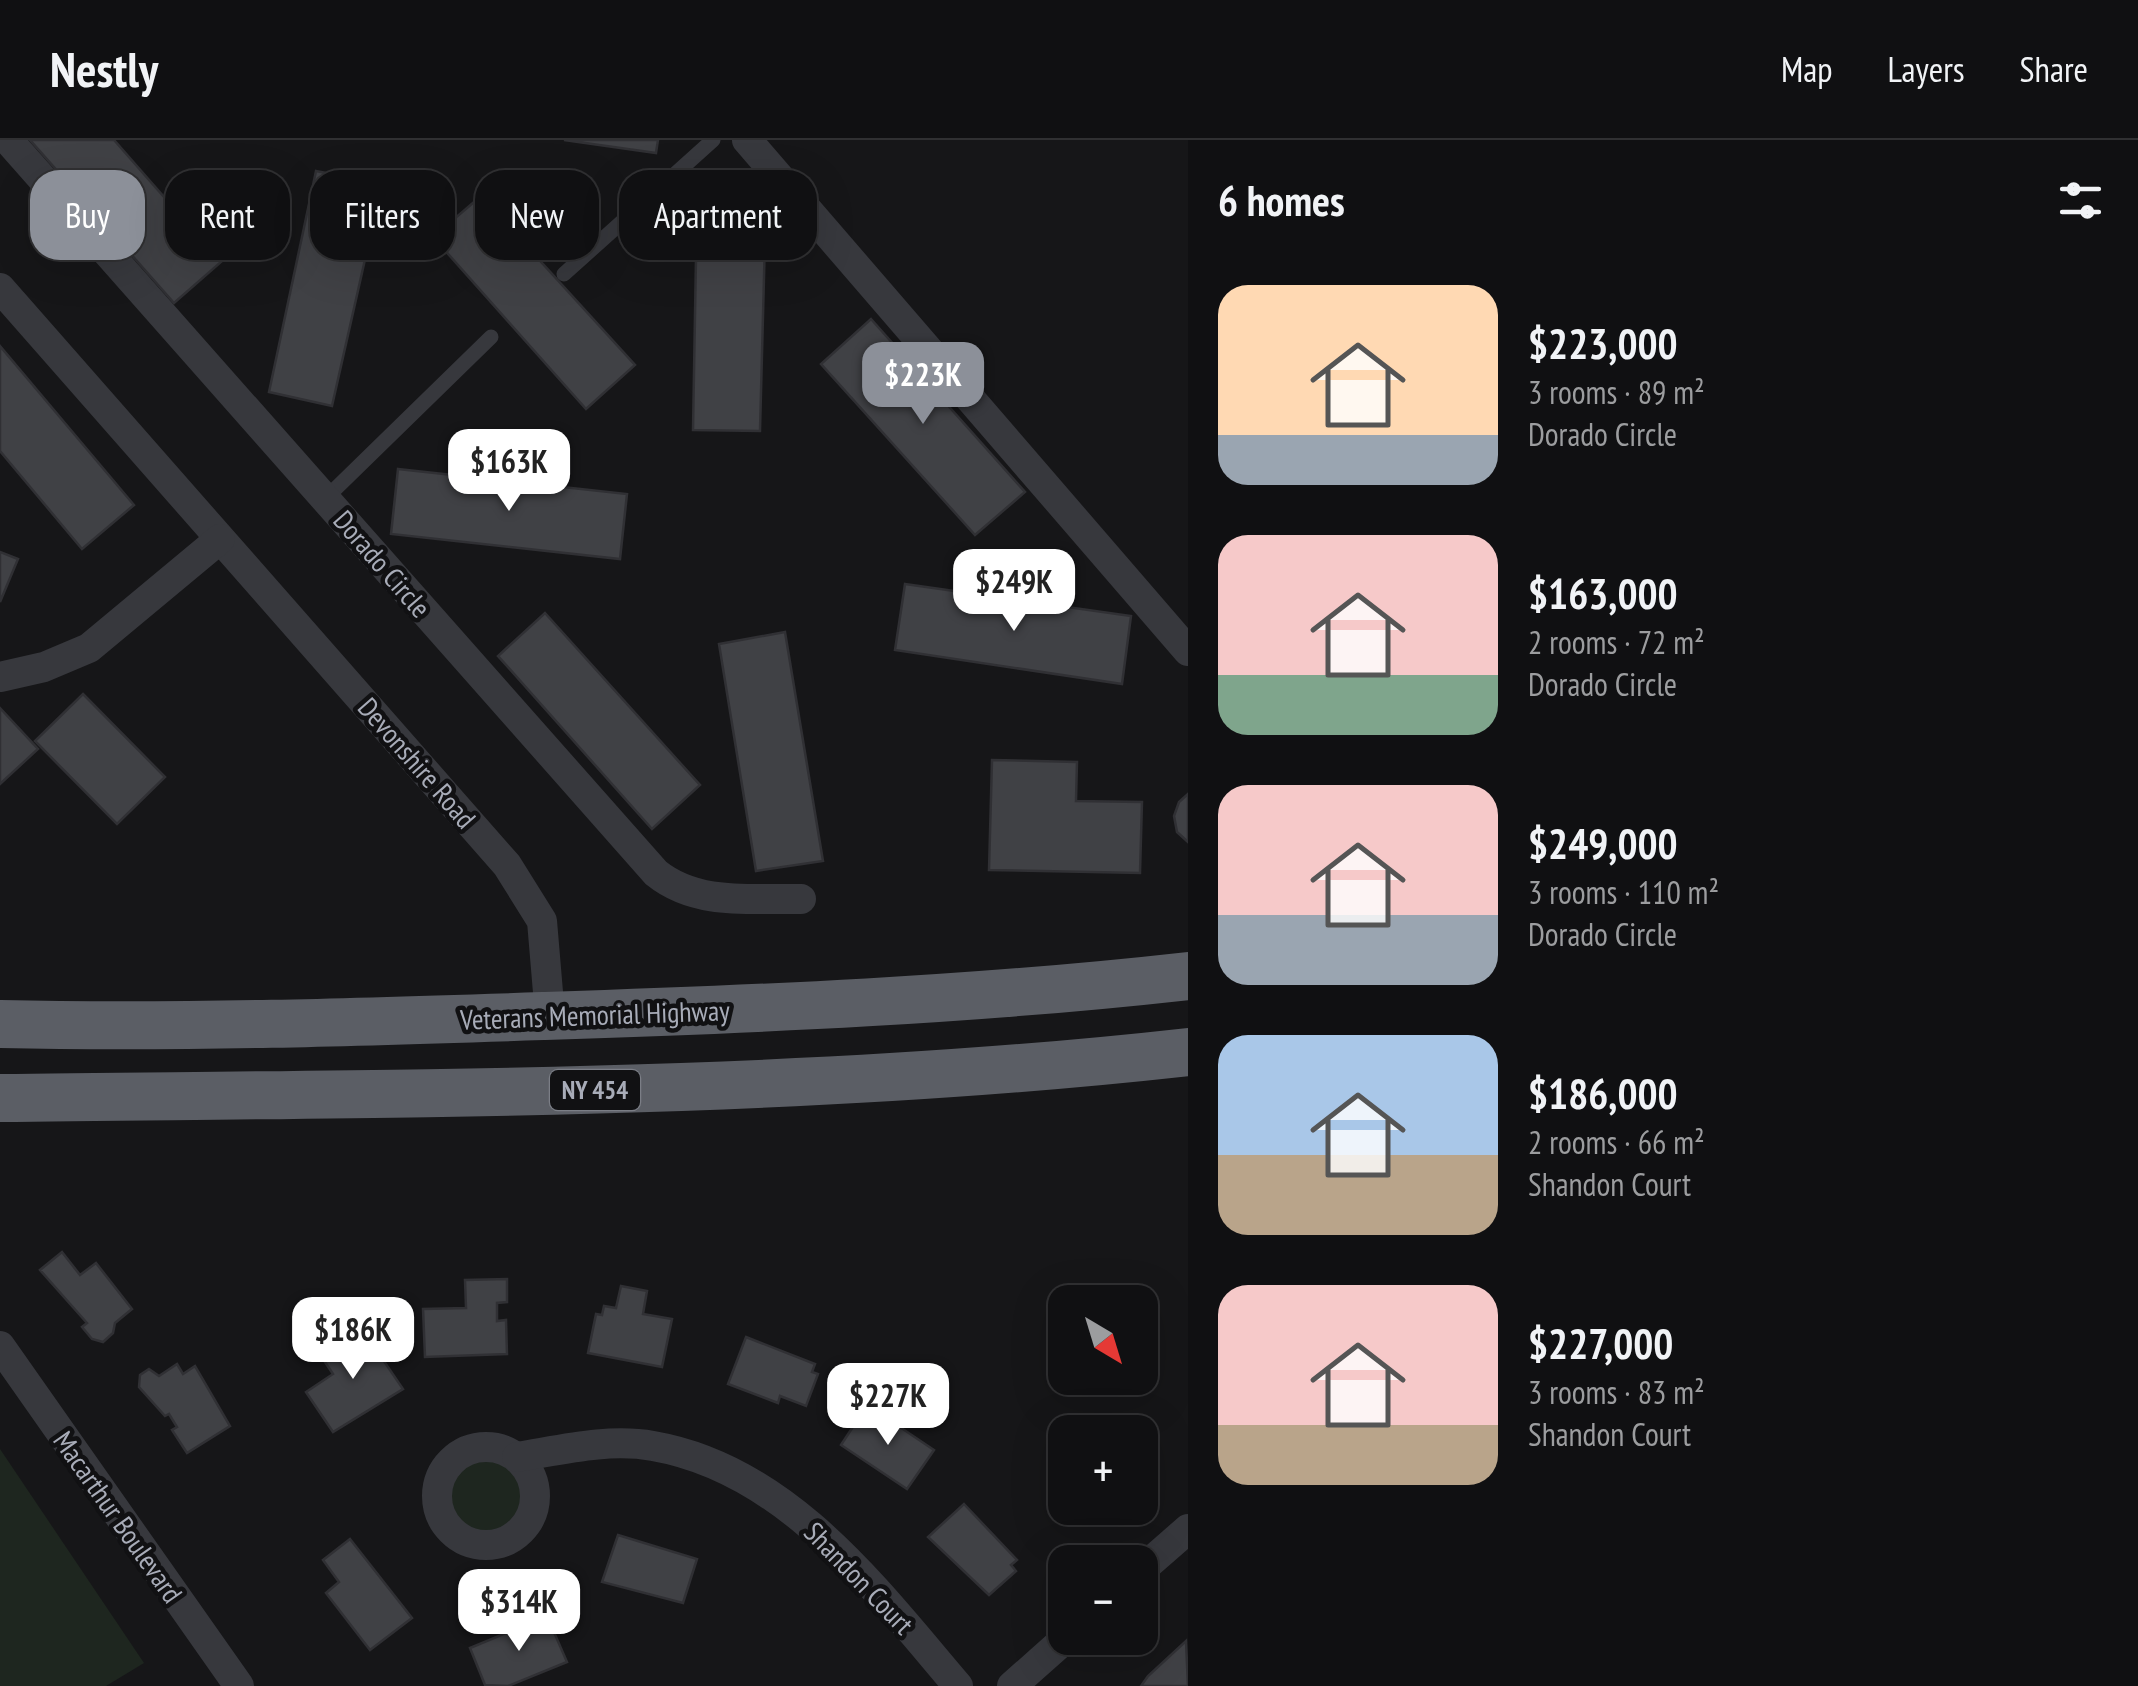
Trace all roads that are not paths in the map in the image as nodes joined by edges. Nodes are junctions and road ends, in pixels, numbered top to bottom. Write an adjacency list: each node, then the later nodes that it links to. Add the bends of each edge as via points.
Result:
1 (8, 140): 7 (street, Dorado Circle)
2 (713, 140): 4 (lane)
3 (747, 140): 9 (street)
4 (564, 274)
5 (0, 288): 8 (street, Devonshire Road)
6 (492, 336): 7 (lane)
7 (325, 499): 11 (street, Dorado Circle, via 656,873 674,888 704,897)
8 (220, 539): 10 (street, via 89,648); 13 (street, Devonshire Road, via 507,865 542,921)
9 (1188, 651)
10 (0, 677)
11 (801, 899)
12 (1188, 976): 13 (highway, Veterans Memorial Highway, via 945,999)
13 (550, 1016): 15 (highway, Veterans Memorial Highway)
14 (0, 1024): 15 (highway, Veterans Memorial Highway)
15 (298, 1024): 17 (highway)
16 (1188, 1052): 18 (highway, NY 454, via 632,1090)
17 (0, 1053)
18 (0, 1098)
19 (0, 1346): 24 (street, Macarthur Boulevard)
20 (516, 1457): 25 (street, Shandon Court, via 606,1444 653,1446 714,1466 822,1533)
21 (1188, 1528): 22 (street)
22 (1158, 1556)
23 (1048, 1654): 26 (street)
24 (239, 1686)
25 (958, 1686)
26 (1012, 1686)

